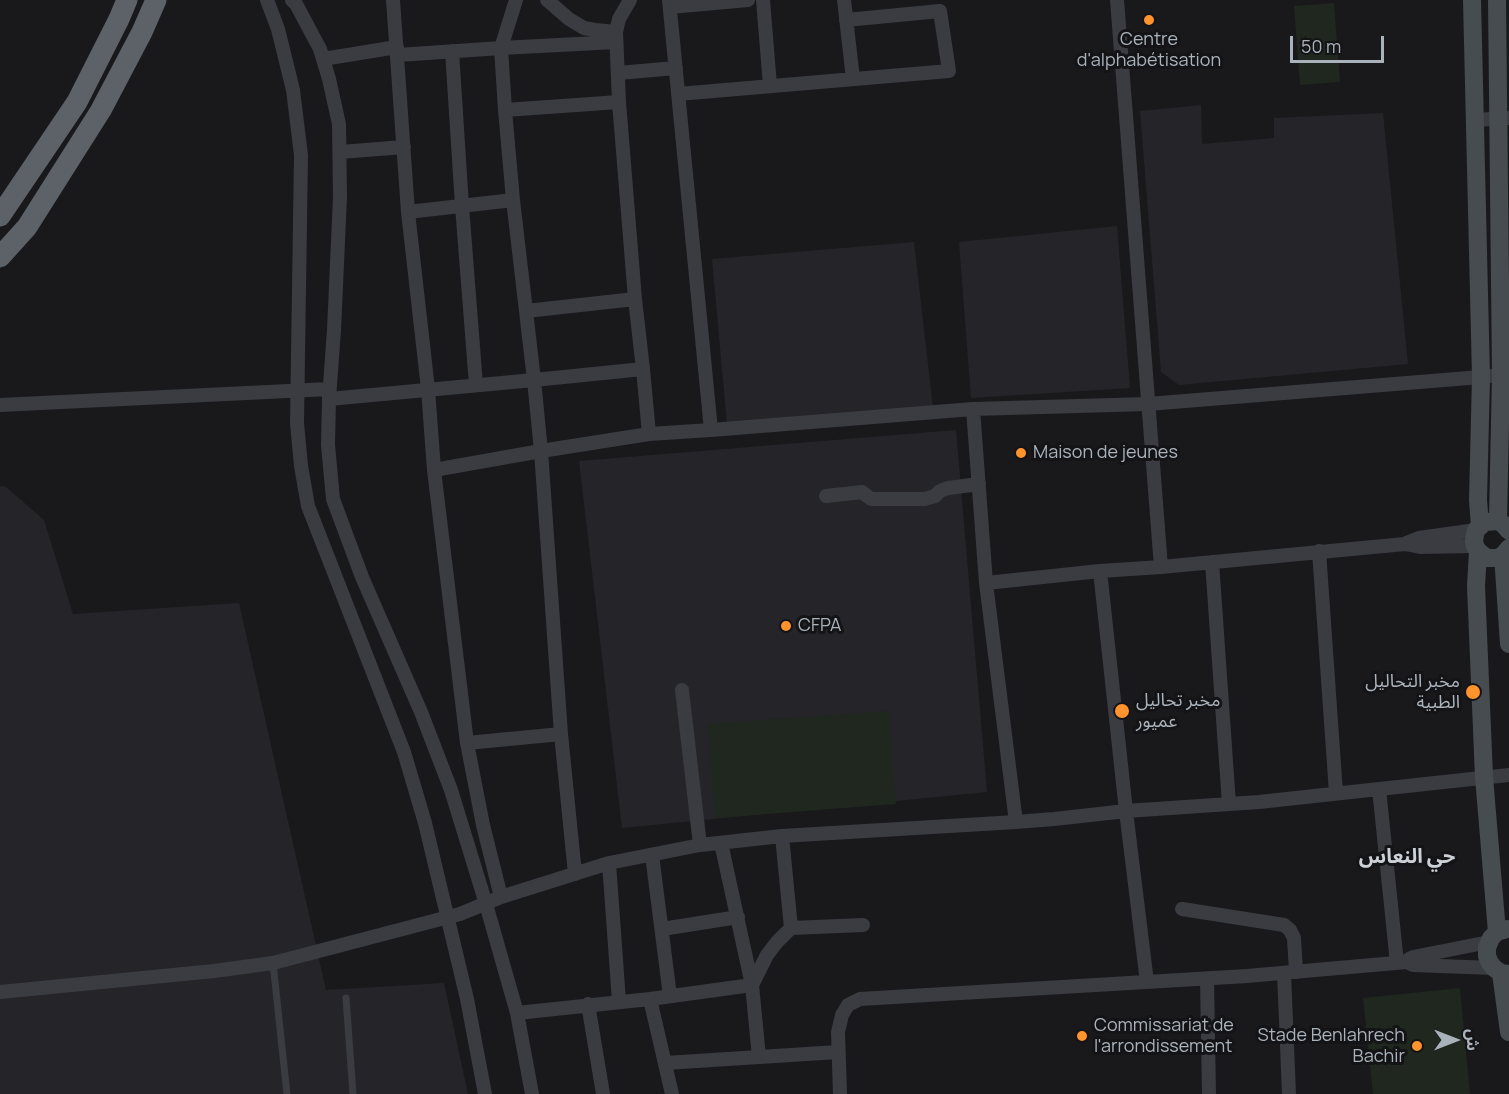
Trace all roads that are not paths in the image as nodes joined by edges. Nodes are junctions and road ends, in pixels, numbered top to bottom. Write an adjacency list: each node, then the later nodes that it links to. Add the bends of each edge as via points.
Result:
1 (127, 0): 36 (highway, via 77,102)
2 (156, 0): 37 (highway, via 101,110 27,227)
3 (267, 0): 46 (street, via 293,90 301,155)
4 (292, 0): 21 (street)
5 (393, 0): 19 (street)
6 (516, 0): 18 (street)
7 (547, 0): 17 (street, via 585,28)
8 (630, 0): 17 (street, via 619,19)
9 (748, 0): 15 (street)
10 (764, 0): 25 (street)
11 (844, 0): 16 (street)
12 (1117, 0): 48 (street)
13 (1472, 0): 30 (main road)
14 (1501, 3): 29 (main road)
15 (670, 4): 22 (street)
16 (846, 20): 24 (street); 24 (street, via 940,11 949,71)
17 (616, 37): 18 (street); 23 (street)
18 (501, 48): 20 (street); 28 (street)
19 (397, 51): 20 (street); 21 (street); 31 (street)
20 (452, 51): 34 (street)
21 (323, 59): 32 (street, via 339,124)
22 (676, 68): 23 (street); 26 (street)
23 (618, 74): 27 (street)
24 (852, 79): 25 (street)
25 (770, 86): 26 (street)
26 (678, 94): 51 (street)
27 (619, 102): 28 (street); 38 (street)
28 (505, 110): 33 (street)
29 (1504, 118): 30 (street); 41 (main road)
30 (1474, 120): 42 (main road)
31 (404, 147): 32 (street); 35 (street)
32 (339, 152): 47 (street)
33 (513, 200): 34 (street); 39 (street)
34 (462, 206): 35 (street); 44 (street)
35 (408, 212): 45 (street)
36 (0, 216)
37 (0, 257)
38 (635, 299): 39 (street); 40 (street)
39 (526, 311): 43 (street)
40 (643, 369): 43 (street); 52 (street)
41 (1505, 374): 42 (street); 57 (main road)
42 (1481, 377): 48 (street); 57 (main road, via 1478,500)
43 (534, 380): 44 (street); 53 (street)
44 (476, 385): 45 (street)
45 (428, 389): 47 (street); 54 (street)
46 (298, 390): 47 (street); 49 (street); 84 (street, via 297,423 308,506 404,752)
47 (329, 394): 82 (street, via 333,499 446,779)
48 (1148, 404): 50 (street); 61 (street)
49 (0, 405)
50 (973, 409): 51 (street); 55 (street)
51 (711, 430): 52 (street)
52 (649, 434): 53 (street)
53 (541, 451): 54 (street); 66 (street)
54 (434, 470): 67 (street)
55 (979, 484): 56 (street, via 948,488 925,499 871,499 862,492); 63 (street)
56 (826, 496)
57 (1486, 534): 58 (street); 59 (main road, via 1482,555 1493,558); 69 (main road, via 1476,586)
58 (1319, 551): 60 (street); 71 (street)
59 (1506, 551): 64 (main road)
60 (1212, 562): 61 (street); 72 (street)
61 (1161, 567): 62 (street)
62 (1100, 571): 63 (street); 73 (street)
63 (986, 583): 74 (street)
64 (1509, 644)
65 (682, 690): 77 (street)
66 (561, 734): 67 (street); 80 (street)
67 (467, 743): 81 (street)
68 (1509, 774): 69 (street)
69 (1484, 777): 70 (street); 89 (main road)
70 (1379, 789): 71 (street); 91 (street)
71 (1336, 793): 72 (street)
72 (1229, 804): 73 (street)
73 (1126, 811): 74 (street); 95 (street)
74 (1016, 822): 75 (street)
75 (782, 836): 76 (street); 87 (street)
76 (721, 843): 77 (street); 85 (street)
77 (700, 845): 78 (street)
78 (652, 855): 79 (street); 88 (street)
79 (609, 863): 80 (street); 101 (street)
80 (575, 874): 81 (street)
81 (501, 897): 82 (street)
82 (481, 906): 84 (street); 103 (street)
83 (1182, 909): 93 (street, via 1284,925 1294,938)
84 (454, 916): 90 (street); 110 (street)
85 (738, 917): 88 (street); 96 (street)
86 (864, 925): 87 (street)
87 (791, 928): 96 (street, via 767,955)
88 (662, 929): 98 (street)
89 (1498, 934): 91 (street); 92 (main road, via 1487,948 1487,956)
90 (273, 963): 97 (street); 108 (lane)
91 (1402, 963): 92 (street); 93 (street)
92 (1502, 972): 104 (main road)
93 (1290, 973): 94 (street); 116 (street)
94 (1207, 979): 95 (street); 115 (street)
95 (1147, 982): 105 (street, via 860,999 842,1015)
96 (752, 985): 98 (street); 106 (street)
97 (0, 992)
98 (670, 996): 100 (street)
99 (346, 998): 109 (lane)
100 (650, 999): 101 (street); 107 (street)
101 (619, 1001): 102 (street)
102 (588, 1004): 103 (street); 112 (street)
103 (517, 1013): 111 (street)
104 (1509, 1032)
105 (838, 1052): 106 (street); 114 (street)
106 (759, 1057): 107 (street)
107 (665, 1063): 113 (street)
108 (286, 1094)
109 (353, 1094)
110 (485, 1094)
111 (532, 1094)
112 (603, 1094)
113 (672, 1094)
114 (840, 1094)
115 (1209, 1094)
116 (1289, 1094)

